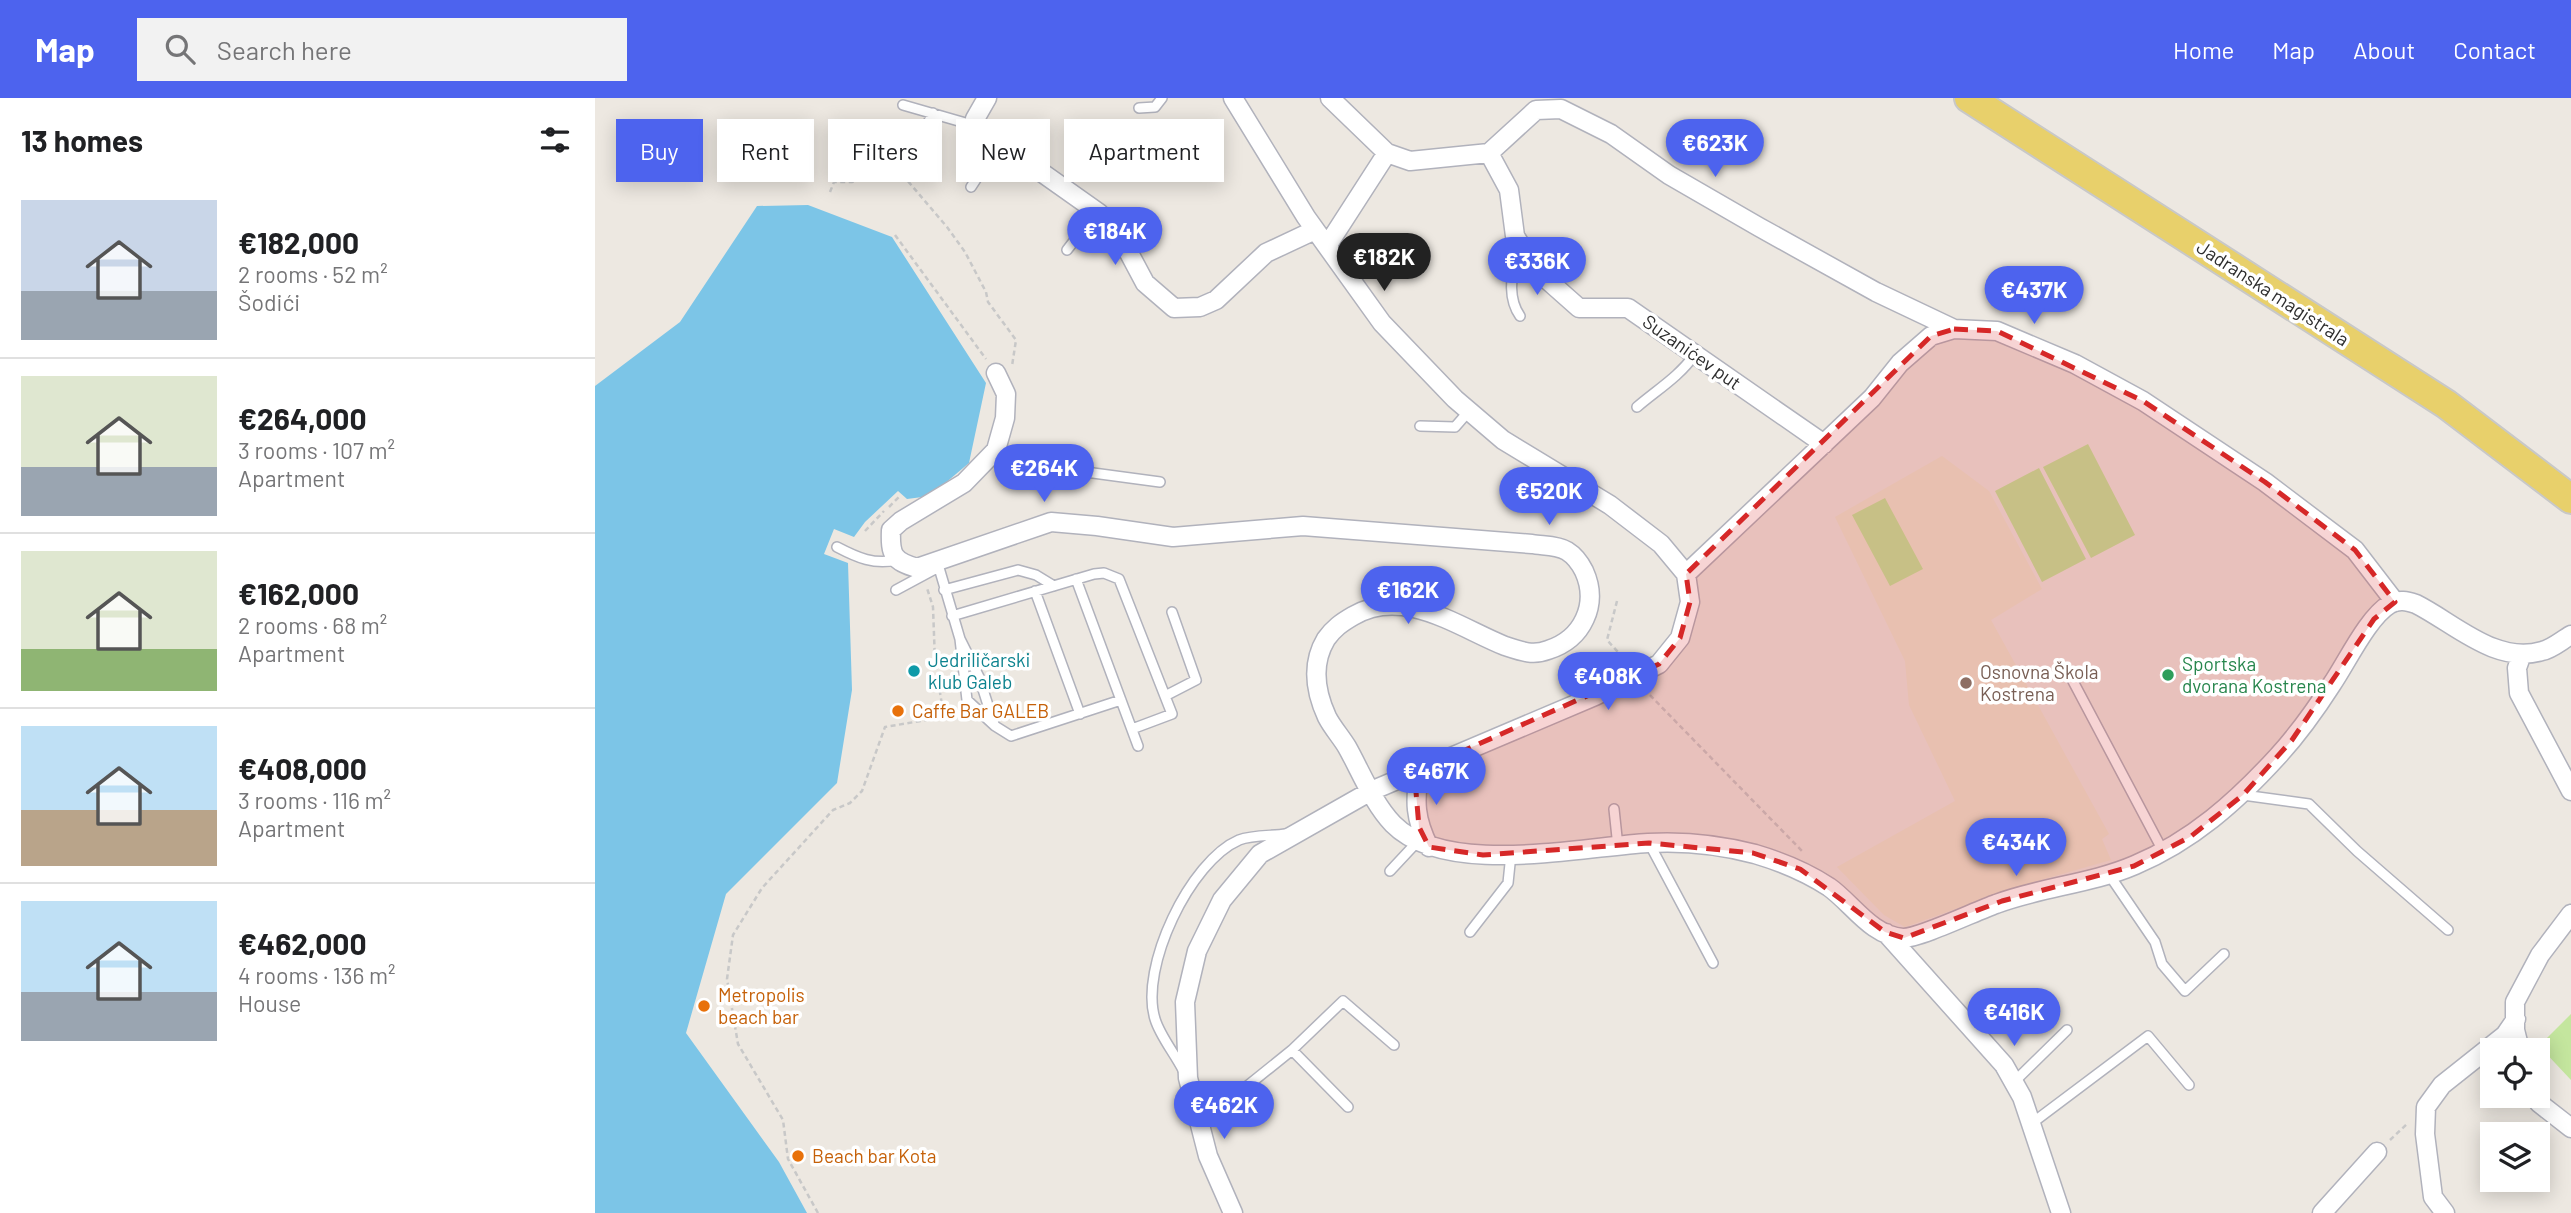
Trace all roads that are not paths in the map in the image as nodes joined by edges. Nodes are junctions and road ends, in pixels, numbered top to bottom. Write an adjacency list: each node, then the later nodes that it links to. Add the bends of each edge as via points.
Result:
1 (987, 98): 10 (street)
2 (1162, 98): 7 (lane, via 1155,107)
3 (1233, 98): 18 (street)
4 (1330, 98): 12 (street)
5 (1969, 98): 32 (main road, Jadranska magistrala, via 2446,404)
6 (903, 105): 8 (lane)
7 (1139, 108)
8 (930, 112): 9 (lane); 11 (lane)
9 (928, 119)
10 (977, 119)
11 (956, 120)
12 (1387, 153): 13 (street, via 1410,161); 20 (street)
13 (1489, 153): 19 (street, Suzanićev put, via 1509,190); 23 (street, via 1536,110 1562,109 1611,134 1669,175 1759,227 1876,292)
14 (1050, 179): 17 (street)
15 (974, 182): 16 (lane)
16 (971, 187)
17 (1097, 211): 18 (street, via 1120,236 1145,283 1174,308 1200,307 1216,300 1266,254); 21 (lane)
18 (1315, 230): 20 (street)
19 (1517, 240): 22 (lane, via 1512,296); 24 (street, Suzanićev put, via 1535,270 1579,309 1628,308)
20 (1327, 246): 27 (street, via 1382,323)
21 (1067, 250)
22 (1520, 316)
23 (1954, 328): 29 (street, via 1931,336 1900,363 1872,398); 42 (street, via 1997,331 2075,364 2143,401 2265,482 2355,550)
24 (1695, 354): 26 (lane, via 1670,383); 29 (street, Suzanićev put)
25 (996, 373): 30 (street, via 1006,394)
26 (1637, 407)
27 (1469, 411): 28 (lane, via 1455,427); 36 (street, via 1503,440 1610,505 1661,544)
28 (1420, 426)
29 (1824, 443): 36 (street)
30 (996, 450): 31 (lane, via 1041,466); 34 (street, via 964,483 891,530)
31 (1160, 482)
32 (2571, 499)
33 (837, 547): 34 (lane, via 859,559)
34 (897, 560): 35 (street, via 917,568)
35 (937, 564): 39 (lane); 40 (lane); 56 (street, via 1051,522 1173,537 1303,526 1564,549 1579,562 1589,583 1589,611 1580,630 1549,650 1525,654 1409,606 1382,604 1334,627 1319,652 1315,681 1327,718)
36 (1686, 574): 55 (street, via 1690,602 1680,638 1641,682 1595,696)
37 (1076, 579): 38 (lane); 49 (lane, via 1104,573 1119,579); 50 (lane)
38 (1054, 586): 40 (lane, via 1018,570); 41 (lane)
39 (896, 590)
40 (944, 590): 44 (lane)
41 (1035, 591): 44 (lane); 51 (lane)
42 (2395, 602): 47 (street, via 2416,604 2486,646); 58 (street, via 2374,619 2292,740)
43 (1172, 612): 49 (lane, via 1196,680)
44 (952, 616): 46 (lane)
45 (2571, 635): 47 (street, via 2543,651)
46 (960, 639): 52 (lane); 52 (lane, via 967,700)
47 (2522, 654): 57 (street, via 2517,668 2519,693)
48 (2066, 668): 64 (lane)
49 (1165, 696): 53 (lane, via 1172,714)
50 (1121, 700): 51 (lane); 53 (lane)
51 (1080, 714): 52 (lane, via 1010,736)
52 (995, 726)
53 (1132, 729): 54 (lane)
54 (1138, 746)
55 (1420, 770): 56 (street); 62 (street, via 1416,792)
56 (1371, 791): 60 (street); 62 (street, via 1392,823)
57 (2571, 792)
58 (2243, 795): 64 (street, via 2190,837); 69 (lane, via 2309,804)
59 (1614, 809): 63 (lane)
60 (1295, 833): 79 (street, via 1260,854 1221,900 1196,951 1185,1002); 79 (lane, via 1240,840 1214,857 1198,875 1167,929 1156,964 1152,1000 1155,1020)
61 (1649, 843): 63 (street); 71 (street, via 1753,853 1800,869); 73 (lane)
62 (1423, 844): 65 (street, via 1455,853); 66 (lane)
63 (1618, 847): 65 (street)
64 (2163, 851): 67 (street)
65 (1511, 854): 70 (lane, via 1508,883)
66 (1390, 871)
67 (2108, 873): 71 (street, via 2002,901 1904,938); 72 (lane, via 2155,942 2162,964 2185,991)
68 (2571, 914): 74 (street, via 2540,956 2515,1002)
69 (2448, 930)
70 (1469, 932)
71 (1885, 932): 80 (street, via 2004,1065)
72 (2224, 954)
73 (1713, 963)
74 (2516, 1019): 76 (street); 91 (street, via 2505,1035 2442,1085 2426,1107 2433,1198)
75 (2067, 1030): 80 (lane)
76 (2517, 1038)
77 (1394, 1045): 78 (lane, via 1343,1002)
78 (1291, 1049): 82 (lane); 84 (lane)
79 (1188, 1079): 84 (street)
80 (2014, 1082): 85 (street)
81 (2189, 1085): 85 (lane, via 2148,1036)
82 (1347, 1107)
83 (2545, 1108): 86 (street)
84 (1200, 1124): 88 (street, via 1208,1156)
85 (2031, 1124): 89 (street)
86 (2571, 1128)
87 (2377, 1152): 90 (street)
88 (1233, 1213)
89 (2061, 1213)
90 (2322, 1213)
91 (2445, 1213)

